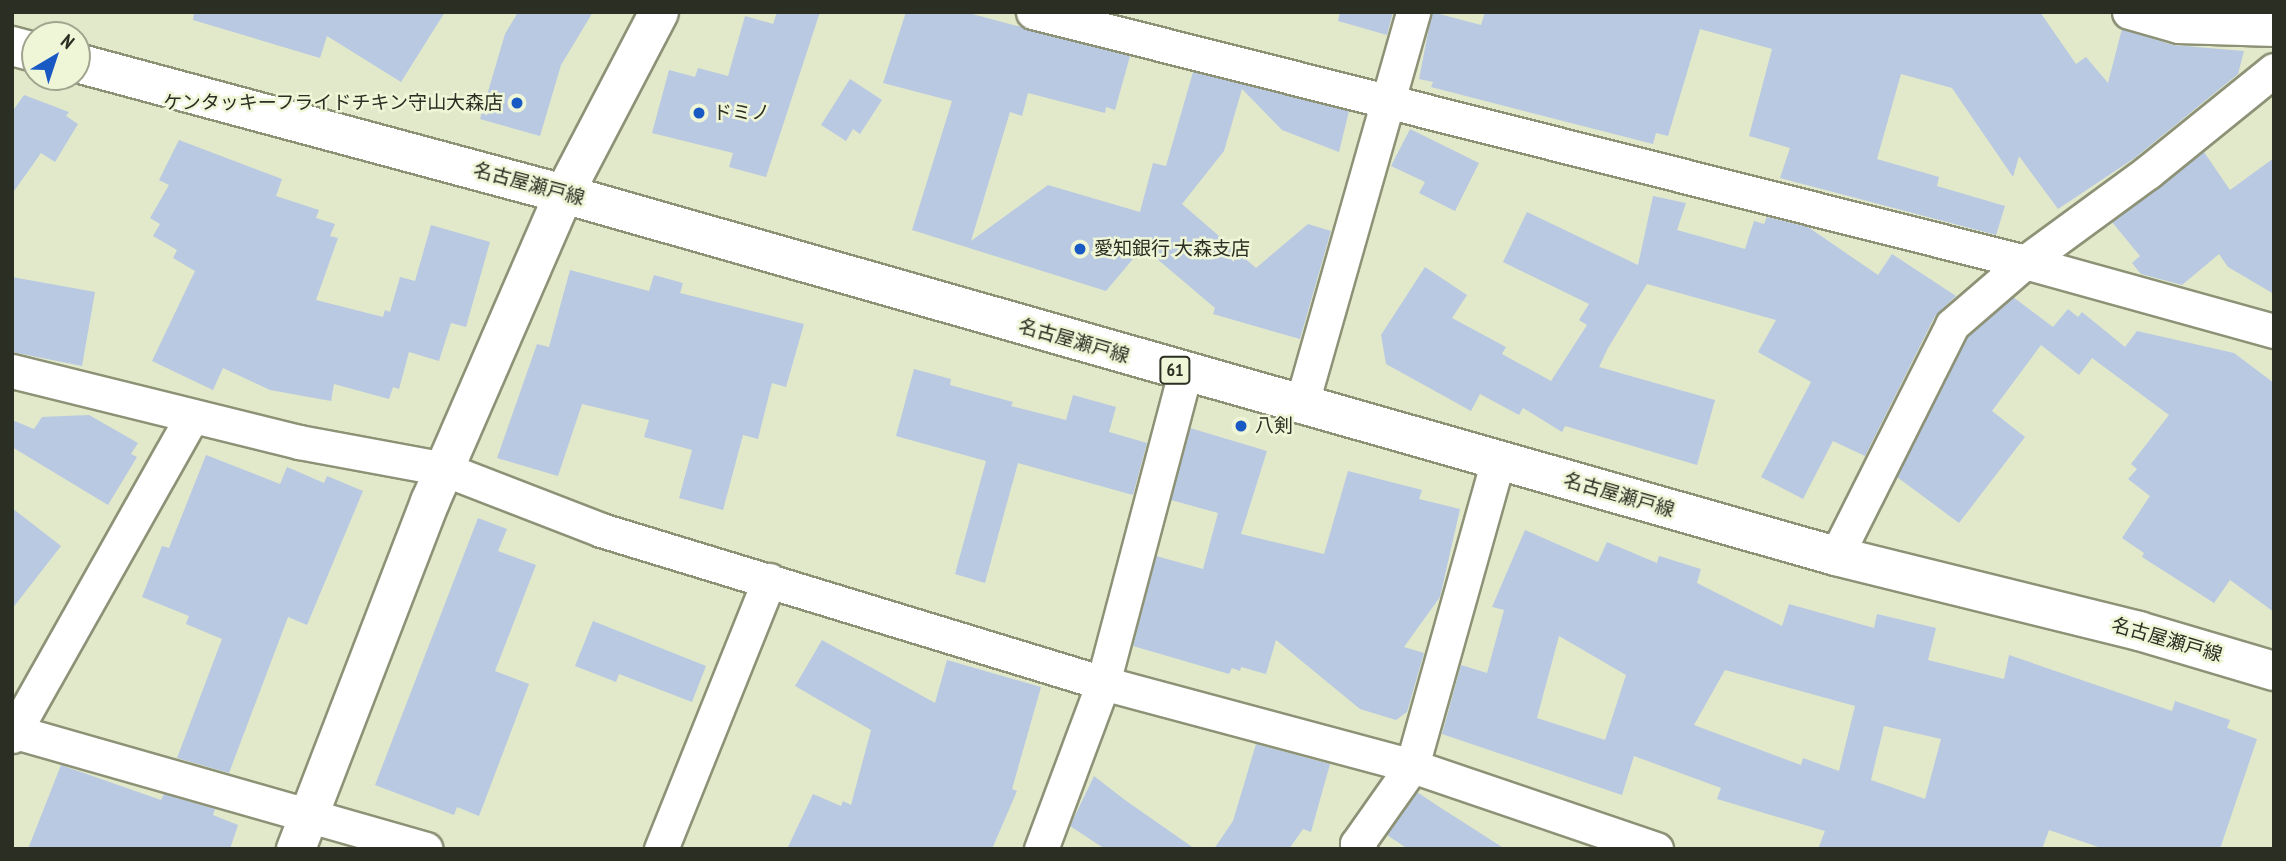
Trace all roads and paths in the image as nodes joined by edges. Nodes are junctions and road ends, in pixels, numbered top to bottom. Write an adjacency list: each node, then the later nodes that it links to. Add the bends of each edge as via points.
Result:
1 (659, 12): 9 (main road)
2 (1033, 12): 8 (street)
3 (1413, 12): 8 (street)
4 (2129, 12): 5 (street, via 2178,26)
5 (2274, 29)
6 (91, 67): 9 (main road, 名古屋瀬戸線 / 61)
7 (2274, 70): 10 (street, via 2148,172)
8 (1387, 104): 10 (street); 14 (street)
9 (564, 194): 13 (main road, 名古屋瀬戸線 / 61); 17 (main road)
10 (2025, 262): 11 (street); 18 (street, via 1952,325)
11 (2274, 331)
12 (12, 371): 15 (street)
13 (1185, 373): 14 (main road, 名古屋瀬戸線 / 61); 21 (street)
14 (1301, 406): 16 (main road, 名古屋瀬戸線 / 61)
15 (192, 416): 17 (street); 22 (street)
16 (1498, 461): 18 (main road, 名古屋瀬戸線 / 61); 23 (street)
17 (444, 469): 19 (street, via 601,530); 24 (main road)
18 (1836, 556): 20 (main road, 名古屋瀬戸線 / 61, via 2139,631)
19 (769, 580): 21 (street); 27 (street)
20 (2274, 671)
21 (1103, 683): 23 (street); 28 (street)
22 (13, 733): 24 (street)
23 (1412, 766): 25 (street); 29 (street)
24 (302, 832): 26 (street)
25 (1357, 847)
26 (425, 849)
27 (661, 849)
28 (1041, 849)
29 (1656, 849)

